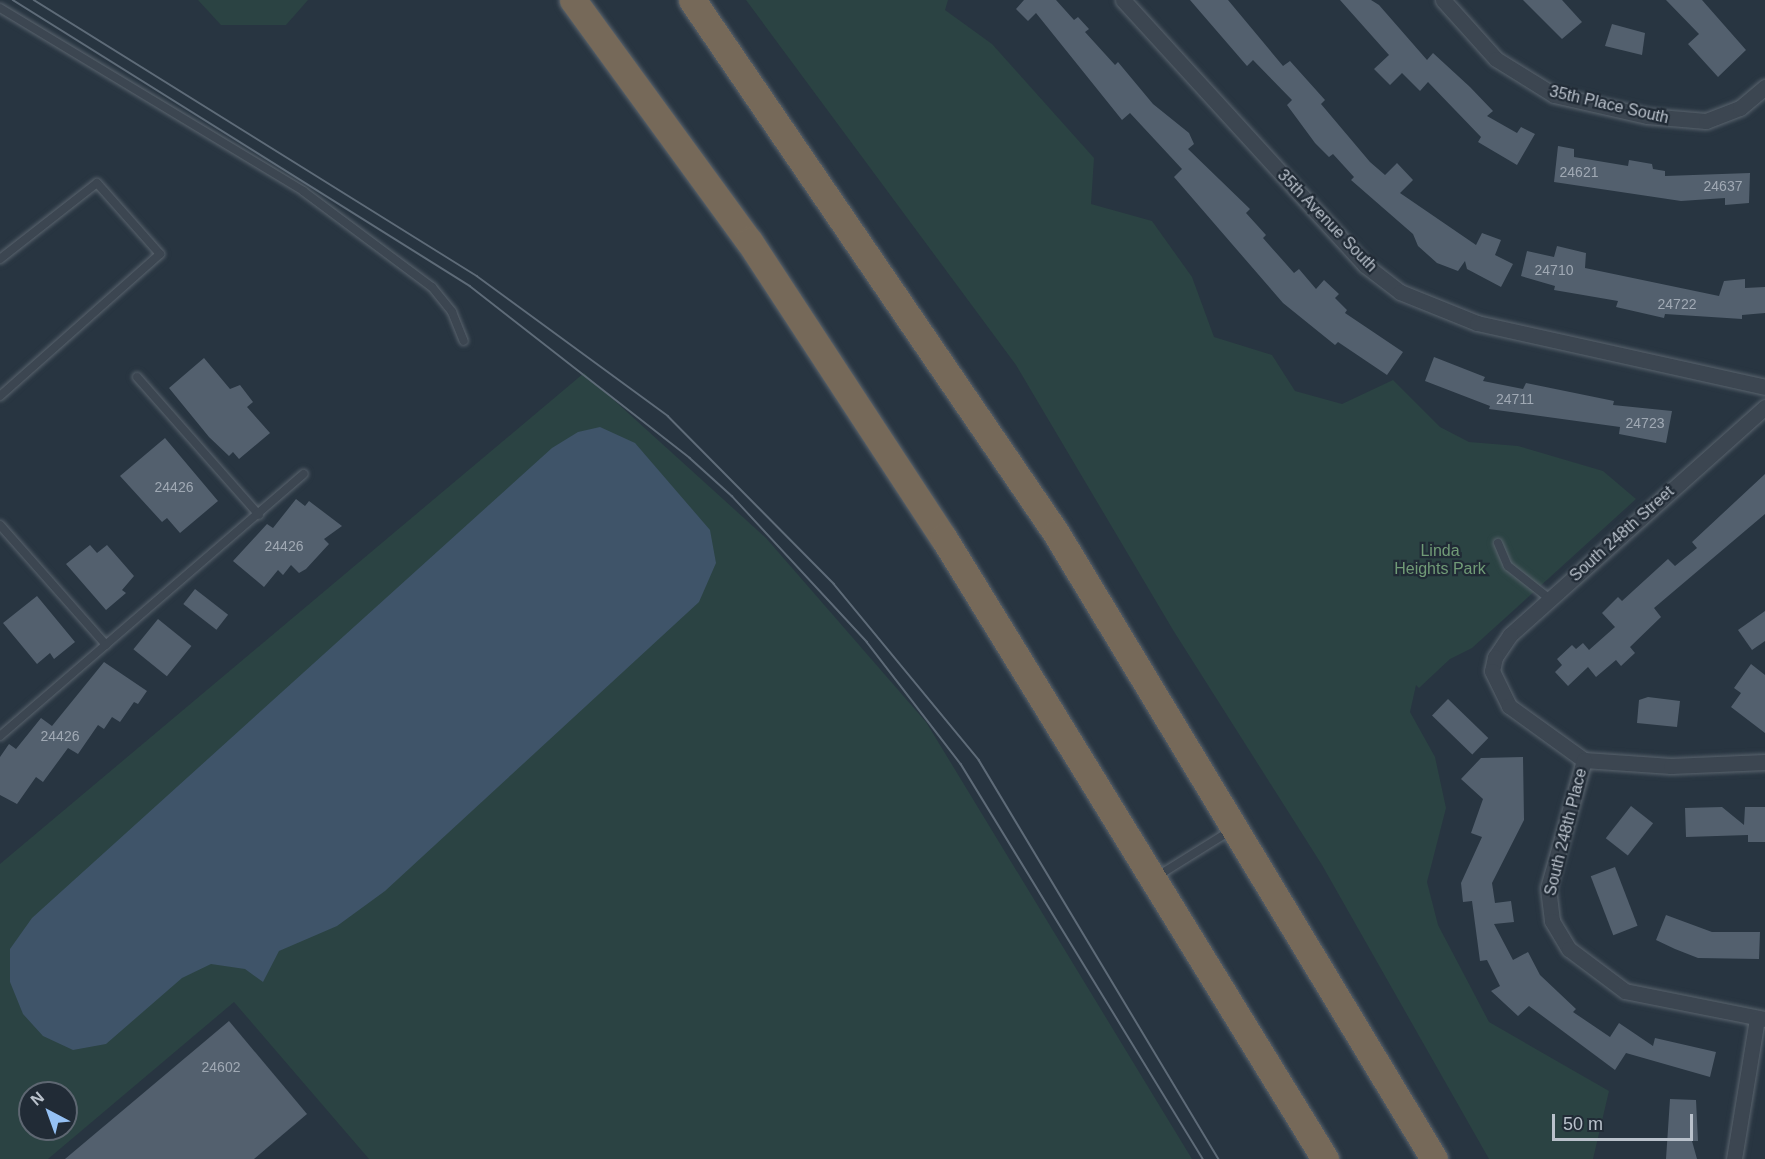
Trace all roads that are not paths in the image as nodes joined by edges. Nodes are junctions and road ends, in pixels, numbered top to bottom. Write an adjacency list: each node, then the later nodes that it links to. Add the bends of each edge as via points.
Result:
1 (573, 0): 23 (highway, via 755,251 943,537)
2 (692, 0): 22 (highway, via 1056,533)
3 (1123, 0): 10 (street, 35th Avenue South, via 1365,265 1400,292 1477,323)
4 (1443, 0): 6 (street, 35th Place South, via 1496,59 1554,95 1687,122 1723,117)
5 (0, 8): 8 (lane, via 303,191 432,287 452,312)
6 (1765, 87)
7 (0, 259): 11 (lane, via 97,183 160,254)
8 (464, 341)
9 (137, 377): 14 (lane)
10 (1765, 387)
11 (0, 396)
12 (1765, 406): 17 (street, South 248th Street)
13 (304, 474): 14 (lane)
14 (259, 515): 18 (lane)
15 (0, 525): 18 (lane)
16 (1498, 543): 17 (lane, via 1508,566)
17 (1550, 599): 20 (street, South 248th Street, via 1501,646 1492,671 1509,706)
18 (106, 645): 19 (lane)
19 (0, 736)
20 (1584, 760): 21 (street, via 1671,766); 24 (street, South 248th Place, via 1548,905 1569,949 1625,992)
21 (1765, 762)
22 (1234, 828): 23 (lane); 26 (highway)
23 (1155, 878): 25 (highway)
24 (1761, 1019): 27 (street)
25 (1325, 1159)
26 (1434, 1159)
27 (1734, 1159)

